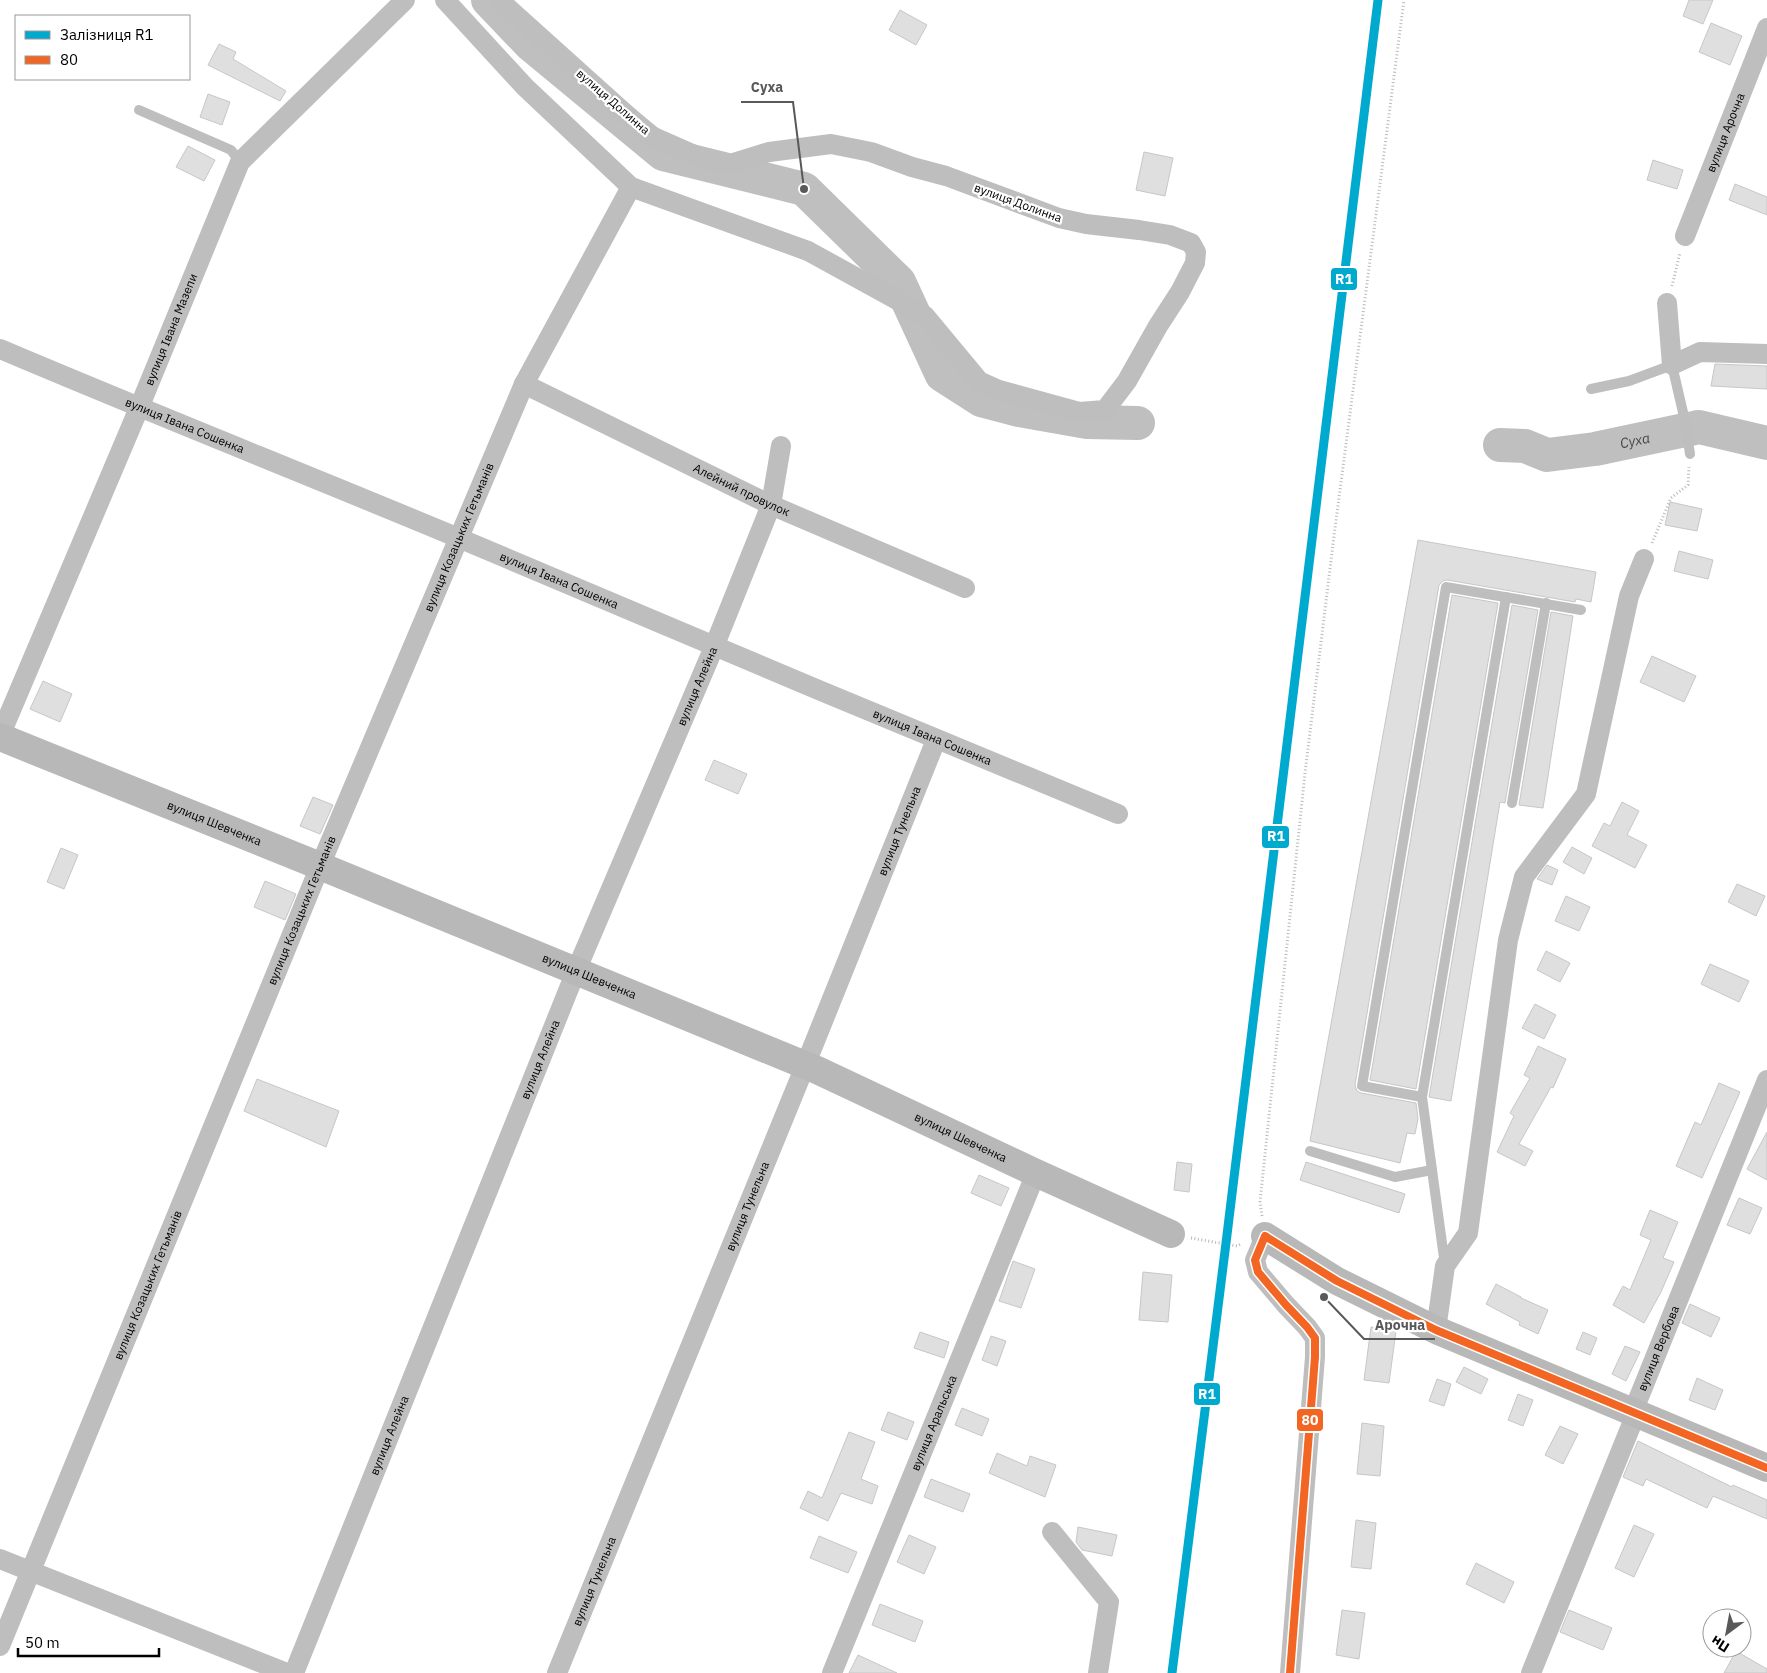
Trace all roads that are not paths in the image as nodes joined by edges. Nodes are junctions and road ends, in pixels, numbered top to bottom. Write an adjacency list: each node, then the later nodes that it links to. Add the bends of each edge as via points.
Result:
1 (405, 0): 6 (street, вулиця Івана Мазепи)
2 (499, 0): 7 (street, вулиця Долинна, via 649,135 701,158 730,164 769,152 839,145 946,176 1059,218 1170,235 1191,243 1196,252 1195,263 1128,381 1105,410 1079,412 999,390 979,381 925,316 808,251)
3 (448, 1): 7 (street, via 525,87)
4 (1767, 28): 8 (street, вулиця Арочна)
5 (140, 110): 6 (lane, via 231,150)
6 (240, 162): 15 (street, вулиця Івана Мазепи)
7 (631, 187): 13 (street, вулиця Козацьких Гетьманів)
8 (1685, 236)
9 (1667, 304): 12 (street)
10 (0, 349): 15 (street, вулиця Івана Сошенка)
11 (1767, 354): 12 (street, via 1700,352)
12 (1672, 365): 14 (lane, via 1629,381); 17 (lane)
13 (524, 384): 18 (street, Алейний провулок); 19 (street, вулиця Козацьких Гетьманів)
14 (1591, 389)
15 (139, 408): 19 (street, вулиця Івана Сошенка); 26 (street, вулиця Івана Мазепи)
16 (781, 446): 18 (street, вулиця Алейна)
17 (1690, 454)
18 (771, 505): 21 (street, Алейний провулок); 25 (street, вулиця Алейна)
19 (458, 538): 25 (street, вулиця Івана Сошенка); 30 (street, вулиця Козацьких Гетьманів)
20 (1644, 559): 40 (street, via 1628,596 1586,794 1524,877 1508,940 1468,1233)
21 (965, 588)
22 (1506, 597): 23 (lane); 34 (lane); 34 (lane, via 1446,587 1441,616 1362,1086)
23 (1546, 604): 24 (lane); 28 (lane)
24 (1581, 610)
25 (714, 647): 27 (street, вулиця Івана Сошенка); 31 (street, вулиця Алейна)
26 (0, 737): 30 (street, вулиця Шевченка)
27 (936, 740): 29 (street, вулиця Івана Сошенка); 32 (street, вулиця Тунельна)
28 (1512, 803)
29 (1118, 814)
30 (320, 866): 31 (street, вулиця Шевченка); 46 (street, вулиця Козацьких Гетьманів)
31 (576, 970): 32 (street, вулиця Шевченка); 49 (street, вулиця Алейна)
32 (805, 1066): 37 (street, вулиця Шевченка); 50 (street, вулиця Тунельна)
33 (1767, 1080): 42 (street, вулиця Вербова)
34 (1422, 1096): 36 (lane)
35 (1310, 1151): 36 (lane, via 1396,1177)
36 (1432, 1170): 40 (lane)
37 (1036, 1173): 38 (street, вулиця Шевченка); 51 (street, вулиця Аральська)
38 (1171, 1234)
39 (1265, 1236): 41 (street, via 1337,1281); 53 (street, via 1255,1260 1258,1272 1314,1338)
40 (1445, 1266): 41 (street)
41 (1436, 1330): 42 (street)
42 (1635, 1412): 43 (street); 54 (street, вулиця Вербова)
43 (1767, 1468)
44 (1052, 1532): 52 (street, via 1109,1602)
45 (0, 1559): 46 (street)
46 (31, 1572): 47 (street, вулиця Козацьких Гетьманів); 48 (street)
47 (0, 1646)
48 (287, 1673)
49 (294, 1673)
50 (557, 1673)
51 (832, 1673)
52 (1098, 1673)
53 (1290, 1673)
54 (1531, 1673)

